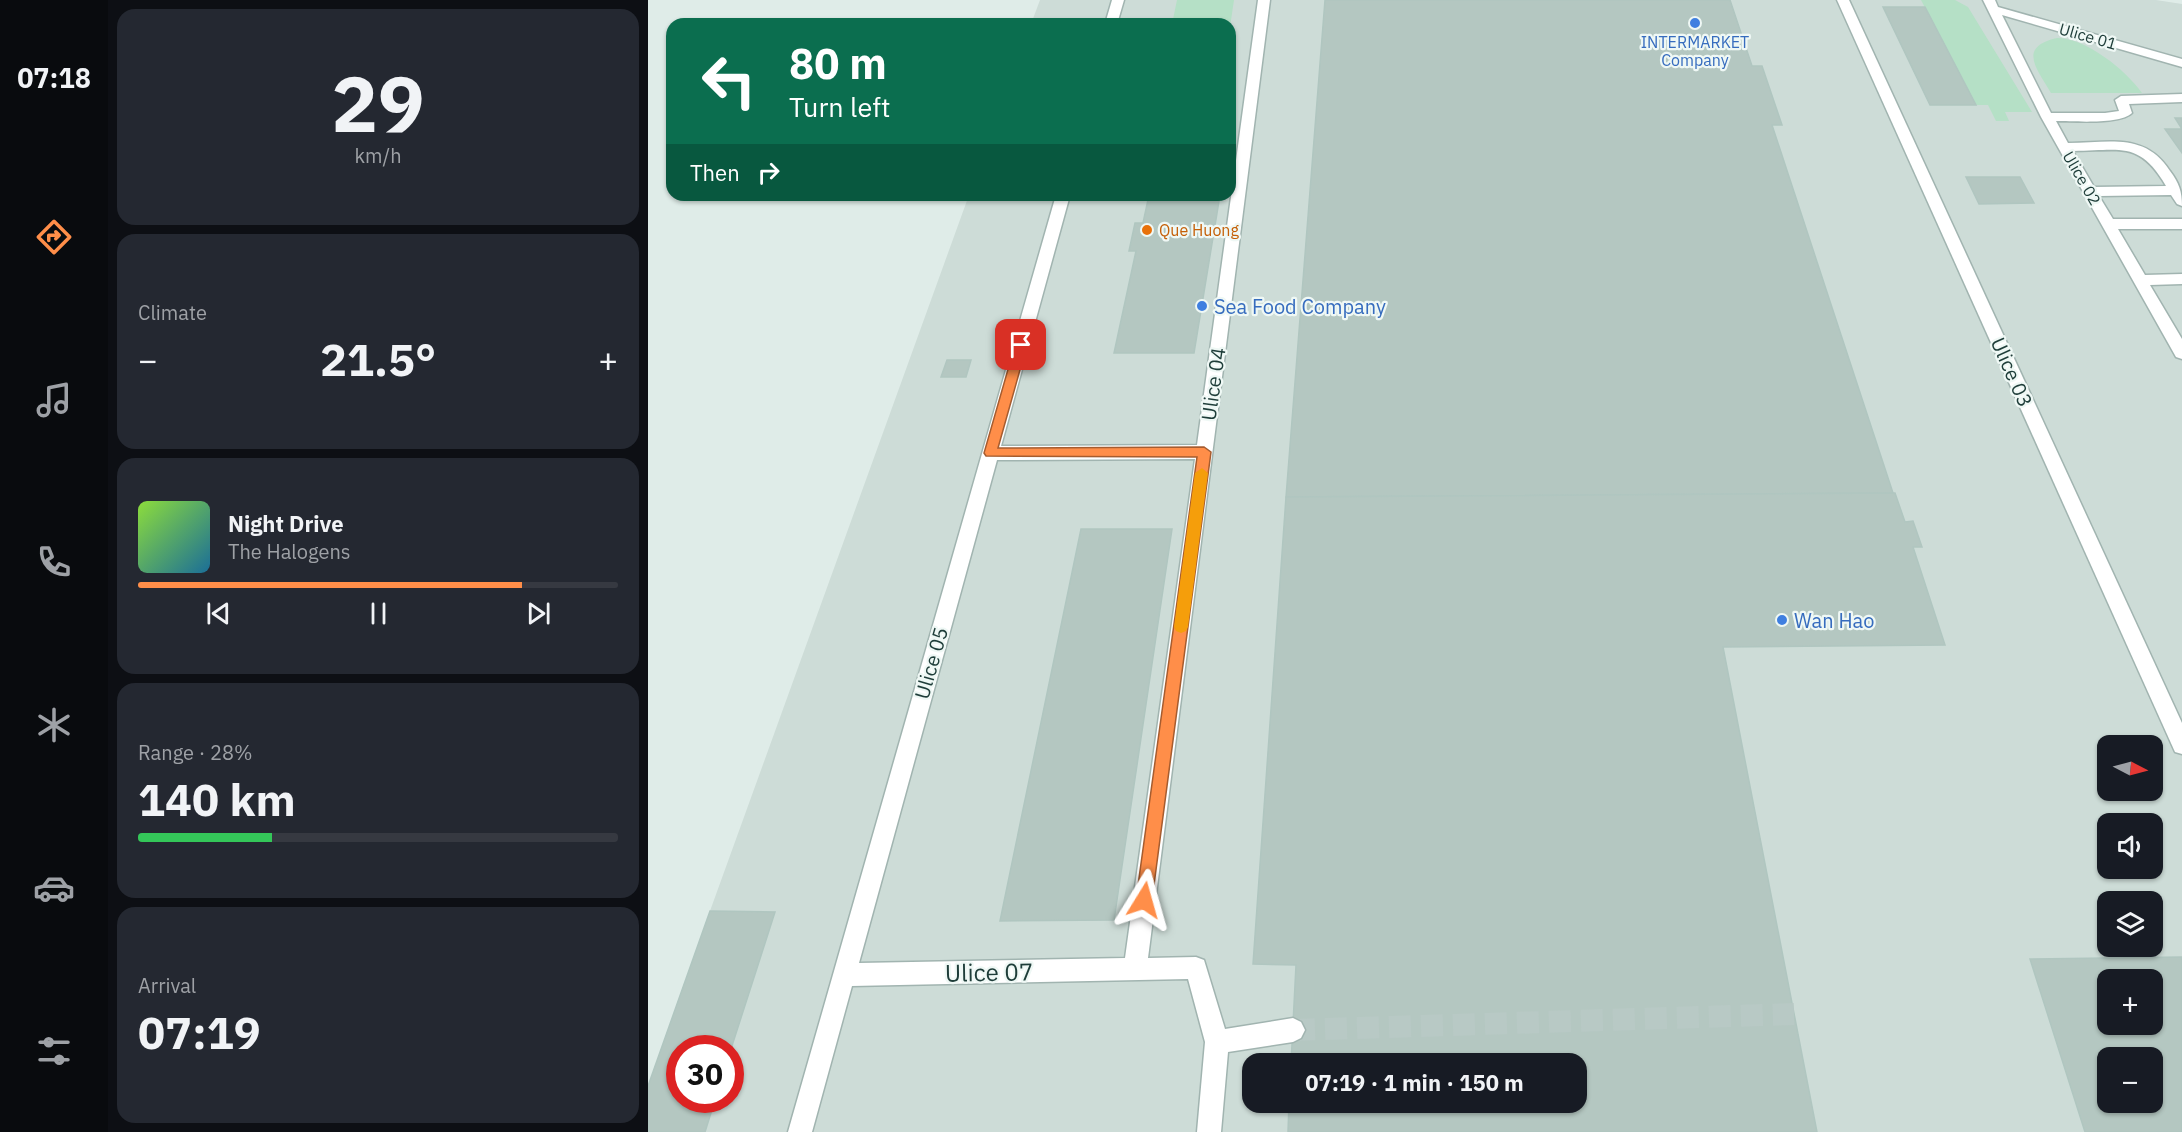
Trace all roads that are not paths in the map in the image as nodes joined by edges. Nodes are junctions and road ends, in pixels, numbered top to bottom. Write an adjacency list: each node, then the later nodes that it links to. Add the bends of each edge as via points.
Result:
1 (1118, 0): 5 (street)
2 (1264, 0): 18 (street, Ulice 04)
3 (1843, 0): 20 (street, Ulice 03)
4 (1991, 5): 6 (street, Ulice 01); 8 (street, Ulice 02)
5 (1114, 18)
6 (2182, 63)
7 (2182, 98): 8 (street, via 2121,100 2126,113 2105,117)
8 (2047, 117): 9 (street, Ulice 02)
9 (2064, 147): 10 (street, Ulice 02); 11 (street, via 2145,150)
10 (2090, 192): 11 (street); 13 (street, Ulice 02)
11 (2179, 196)
12 (1061, 201): 19 (street, Ulice 05)
13 (2108, 224): 14 (street); 16 (street, Ulice 02)
14 (2182, 224)
15 (2182, 279): 16 (street)
16 (2140, 280): 17 (street, Ulice 02)
17 (2182, 353)
18 (1204, 452): 19 (street); 21 (street, Ulice 04)
19 (991, 453): 22 (street, Ulice 05)
20 (2182, 745)
21 (1135, 971): 22 (street, Ulice 07); 24 (street, via 1196,968)
22 (844, 975): 25 (street, Ulice 05)
23 (1293, 1030): 24 (street)
24 (1217, 1042): 26 (street)
25 (800, 1132)
26 (1209, 1132)

